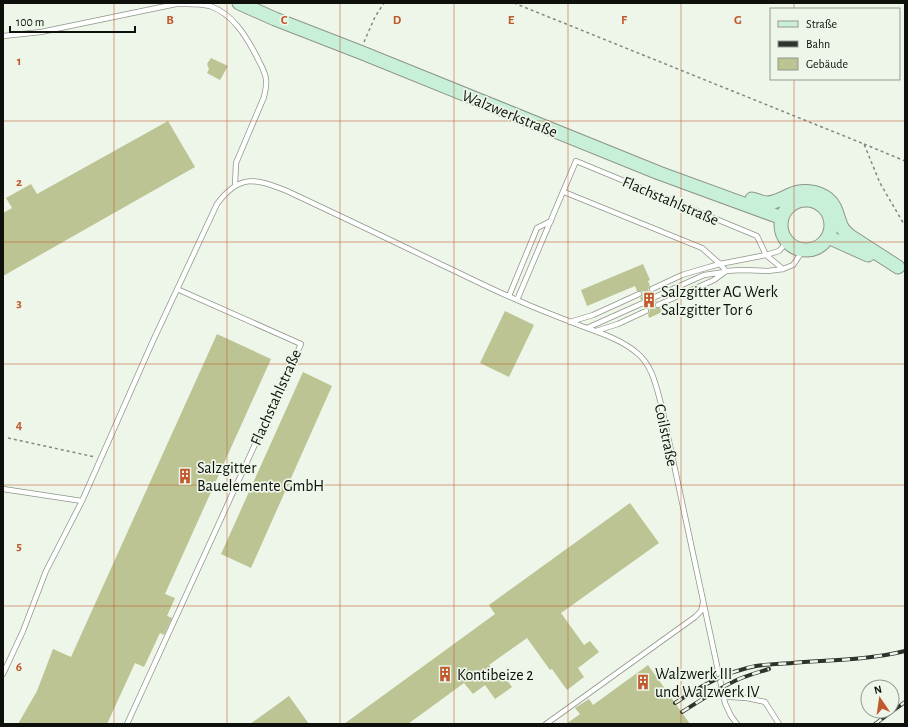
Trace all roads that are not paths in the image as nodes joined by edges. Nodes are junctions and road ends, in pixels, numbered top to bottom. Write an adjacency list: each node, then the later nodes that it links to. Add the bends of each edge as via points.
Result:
1 (239, 3): 5 (street, Walzwerkstraße)
2 (199, 4): 3 (lane, via 176,4 41,32); 4 (lane, via 220,11 239,26 254,50 266,79 264,98 236,163)
3 (3, 36)
4 (235, 185): 17 (lane, via 217,204); 20 (lane, via 250,181 270,184)
5 (692, 185): 7 (street, Walzwerkstraße); 15 (street, via 768,203 804,191 821,195 834,205 843,229 850,236)
6 (564, 192): 8 (lane, Flachstahlstraße); 12 (lane, Flachstahlstraße, via 576,160 757,236); 13 (lane, Flachstahlstraße, via 702,248)
7 (782, 218): 9 (street, via 792,204 808,200 816,202 823,206 830,217 831,229); 10 (street, via 782,232)
8 (550, 221): 20 (lane, Flachstahlstraße, via 537,228); 22 (lane, Flachstahlstraße)
9 (828, 237): 11 (street, via 816,248); 15 (street)
10 (787, 242): 11 (street); 12 (lane, via 779,251)
11 (804, 250): 14 (lane, via 793,265)
12 (766, 255): 13 (lane); 14 (lane, Flachstahlstraße)
13 (720, 264): 16 (lane, Flachstahlstraße); 18 (lane, via 682,275)
14 (783, 269): 16 (lane)
15 (902, 269)
16 (726, 271): 21 (lane, via 704,275); 24 (lane, via 714,280)
17 (177, 289): 30 (lane); 34 (lane, Flachstahlstraße, via 301,344)
18 (652, 289)
19 (639, 294): 26 (lane, via 593,315)
20 (509, 296): 22 (lane)
21 (655, 297)
22 (517, 300): 26 (lane)
23 (642, 303): 27 (lane)
24 (658, 305)
25 (646, 311): 28 (lane)
26 (570, 322): 27 (lane, Coilstraße)
27 (587, 328): 28 (lane, Coilstraße)
28 (596, 331): 31 (lane, Coilstraße, via 637,353 649,367 656,383)
29 (3, 489): 30 (lane)
30 (82, 501): 32 (lane, via 46,571)
31 (702, 595): 33 (lane, Coilstraße); 35 (lane, Coilstraße, via 703,604 695,617)
32 (3, 674)
33 (724, 696): 36 (lane, Coilstraße, via 731,716); 37 (lane, via 765,702)
34 (127, 724)
35 (546, 724)
36 (737, 724)
37 (779, 724)

